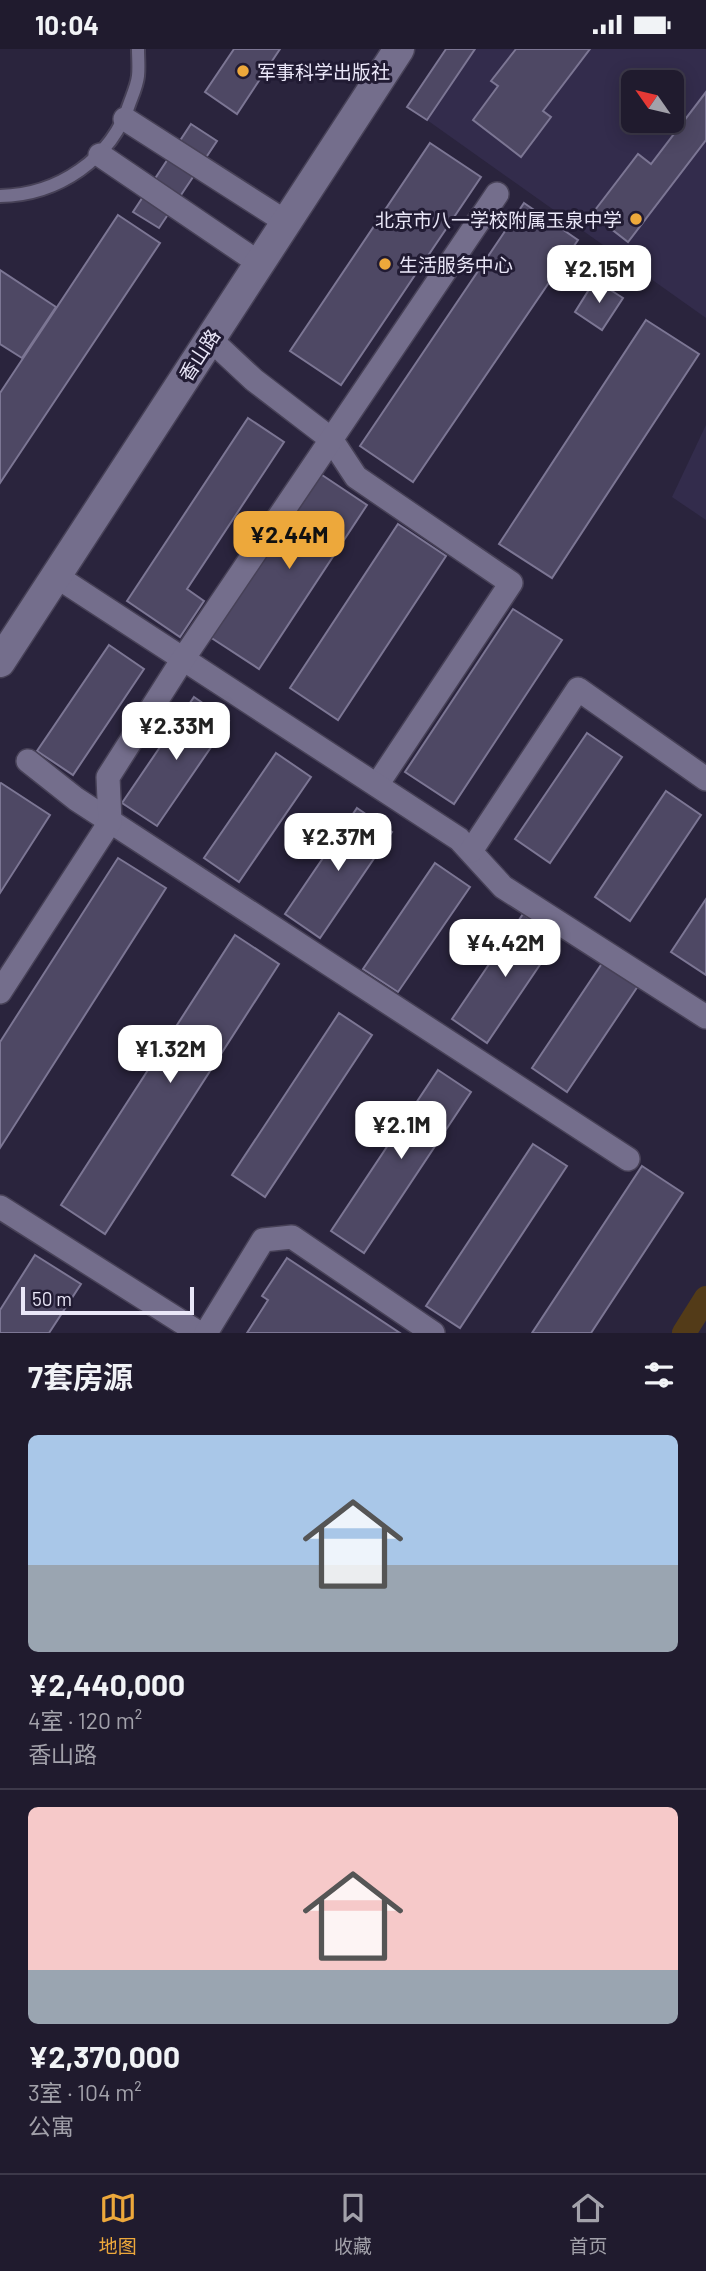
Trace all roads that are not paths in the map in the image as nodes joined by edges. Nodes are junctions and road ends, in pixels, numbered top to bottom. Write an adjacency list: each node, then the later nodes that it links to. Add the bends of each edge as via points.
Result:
1 (138, 49): 3 (lane, via 138,78)
2 (399, 49): 7 (street, 香山路)
3 (125, 119): 4 (lane); 7 (street)
4 (100, 155): 6 (lane, via 65,181 24,196); 8 (street)
5 (497, 194): 10 (street)
6 (0, 196)
7 (286, 222): 8 (street, 香山路)
8 (259, 263): 9 (street, 香山路)
9 (210, 339): 10 (street, via 254,380); 11 (street, 香山路)
10 (331, 439): 12 (street); 16 (street, via 356,477 511,583)
11 (56, 576): 12 (street); 13 (street, 香山路)
12 (183, 659): 16 (street); 17 (street, via 108,778)
13 (0, 662)
14 (28, 761): 17 (street)
15 (706, 779): 18 (street, via 578,689)
16 (377, 785): 18 (street)
17 (110, 822): 19 (street); 21 (street)
18 (471, 851): 20 (street, via 503,887)
19 (0, 992)
20 (706, 1017)
21 (628, 1159)
22 (0, 1206): 23 (street)
23 (200, 1333)
24 (206, 1333): 25 (street, via 263,1240 292,1237)
25 (433, 1333)

